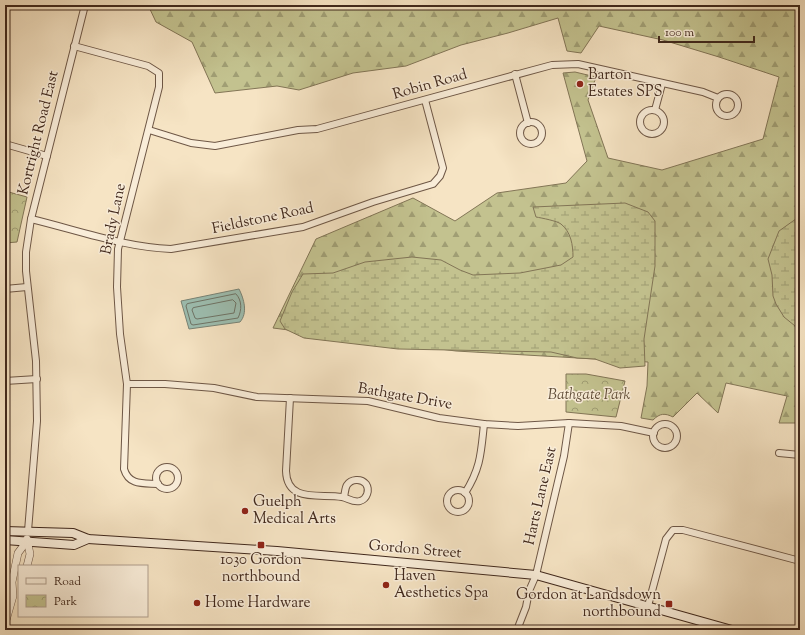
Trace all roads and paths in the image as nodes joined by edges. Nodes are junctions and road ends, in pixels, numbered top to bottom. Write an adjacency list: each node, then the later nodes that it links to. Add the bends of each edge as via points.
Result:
1 (84, 5): 2 (street, Kortright Road East)
2 (74, 46): 9 (street, Brady Lane, via 148,66 159,73 160,86); 11 (street, Kortright Road East)
3 (515, 74): 4 (street, Robin Road, via 552,65 578,64); 6 (street, Robin Road); 8 (street)
4 (662, 84): 5 (street, Robin Road, via 703,92); 7 (street)
5 (718, 98)
6 (425, 100): 9 (street, Robin Road, via 317,129 298,130 214,146 192,143); 13 (street, Fieldstone Road, via 443,168 433,184 303,227 171,249)
7 (655, 110)
8 (528, 123)
9 (149, 130): 13 (street, Brady Lane)
10 (5, 144): 11 (street)
11 (47, 156): 12 (street, Kortright Road East)
12 (31, 219): 13 (street, Fieldstone Road); 14 (street, Kortright Road East, via 26,252)
13 (119, 242): 18 (street, Brady Lane, via 117,287)
14 (27, 287): 15 (street); 16 (street, Kortright Road East, via 35,342)
15 (5, 289)
16 (37, 379): 17 (street); 29 (street, Kortright Road East, via 37,421)
17 (5, 381)
18 (127, 384): 19 (street, Bathgate Drive, via 214,388 257,397); 25 (street, Brady Lane, via 123,465 125,473 129,480 134,482)
19 (290, 398): 21 (street, Bathgate Drive, via 368,401 439,418); 27 (street, via 286,471 288,482 294,490 303,495)
20 (569, 423): 21 (street, Bathgate Drive, via 518,426); 22 (street, Bathgate Drive, via 621,426); 35 (street, Harts Lane East, via 564,456)
21 (484, 424): 26 (street, via 478,470)
22 (654, 433)
23 (779, 453): 24 (street)
24 (800, 455)
25 (158, 484)
26 (465, 493)
27 (344, 497)
28 (5, 530): 29 (main road, Gordon Street)
29 (28, 531): 30 (main road, Gordon Street, via 73,534); 32 (street)
30 (88, 538): 32 (main road, Gordon Street, via 74,545); 35 (main road, Gordon Street, via 277,551)
31 (5, 540): 32 (main road, Gordon Street)
32 (27, 541): 34 (street, via 30,554); 37 (street, via 18,553 12,582)
33 (800, 561): 38 (street, via 683,530 673,530 666,539)
34 (27, 565)
35 (536, 575): 38 (main road, Gordon Street); 40 (street, Harts Lane East)
36 (18, 590): 37 (street)
37 (13, 596): 39 (street)
38 (648, 606): 41 (main road, Gordon Street)
39 (5, 624)
40 (517, 630)
41 (732, 630)

